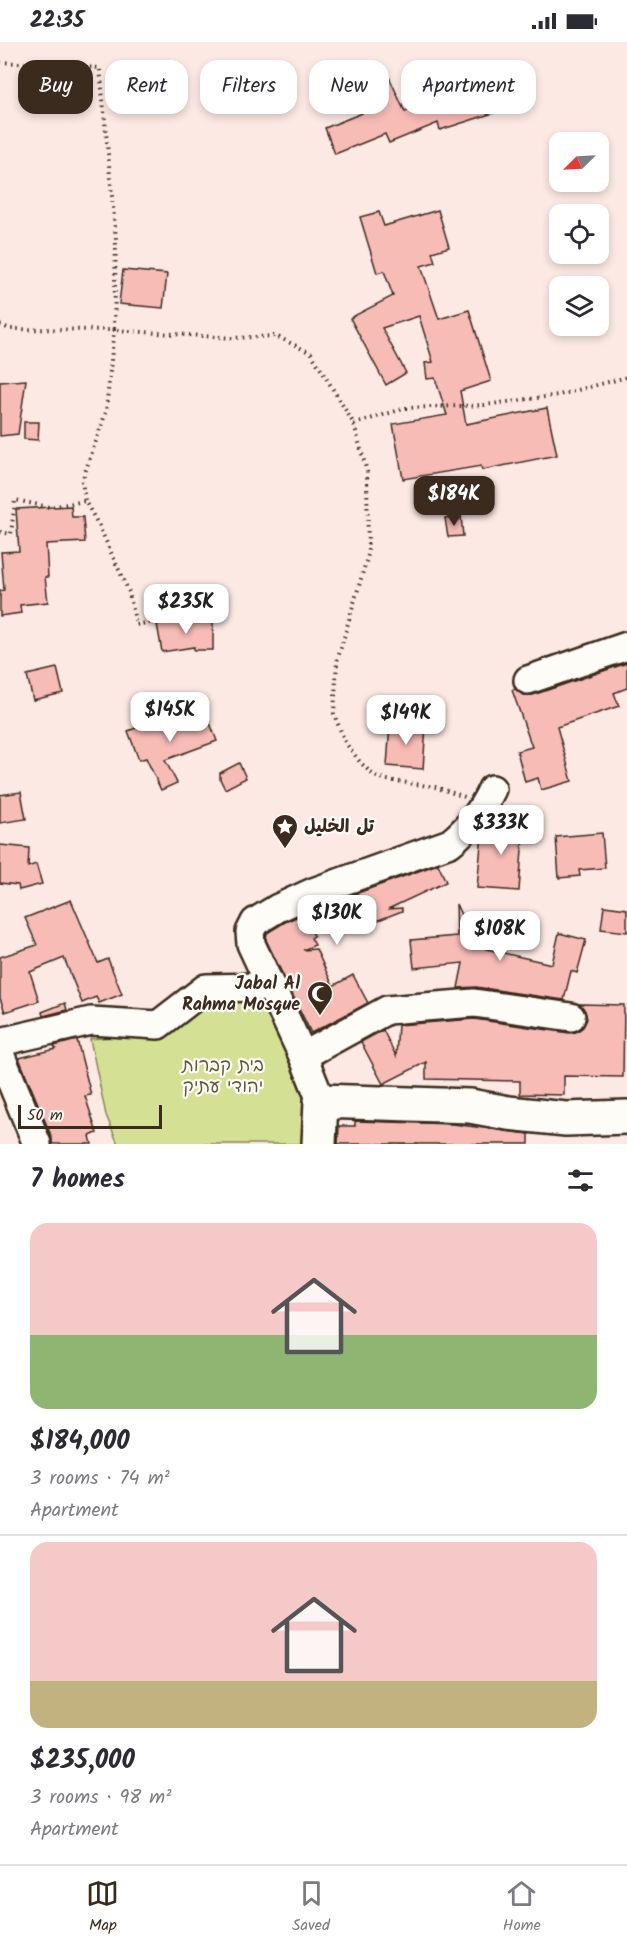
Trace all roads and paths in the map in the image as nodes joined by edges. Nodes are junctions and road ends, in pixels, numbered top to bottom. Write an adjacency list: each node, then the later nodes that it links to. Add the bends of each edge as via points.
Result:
1 (0, 62): 3 (path, via 100,68 116,239)
2 (0, 325): 3 (path)
3 (114, 330): 5 (path, via 232,338 276,336 311,353); 6 (path, via 106,412 82,481)
4 (627, 377): 5 (path, via 559,395 485,405 406,408)
5 (354, 424): 11 (path, via 367,472 368,555 337,661 334,714 345,742 374,776)
6 (85, 501): 7 (path, via 49,507 15,500 11,534); 8 (path, via 129,592 136,625)
7 (0, 532)
8 (153, 622)
9 (627, 646): 10 (street)
10 (528, 680)
11 (489, 797): 12 (street, via 482,811 450,843 313,892 255,922 250,932 251,944)
12 (271, 987): 14 (street, via 206,988 158,1025 91,1021); 16 (street)
13 (571, 1017): 16 (street, via 474,1003 387,1010)
14 (0, 1042)
15 (0, 1054): 19 (street)
16 (303, 1056): 17 (street)
17 (321, 1101): 18 (main road, via 470,1106 566,1119); 20 (main road)
18 (627, 1117)
19 (36, 1144)
20 (319, 1144)

